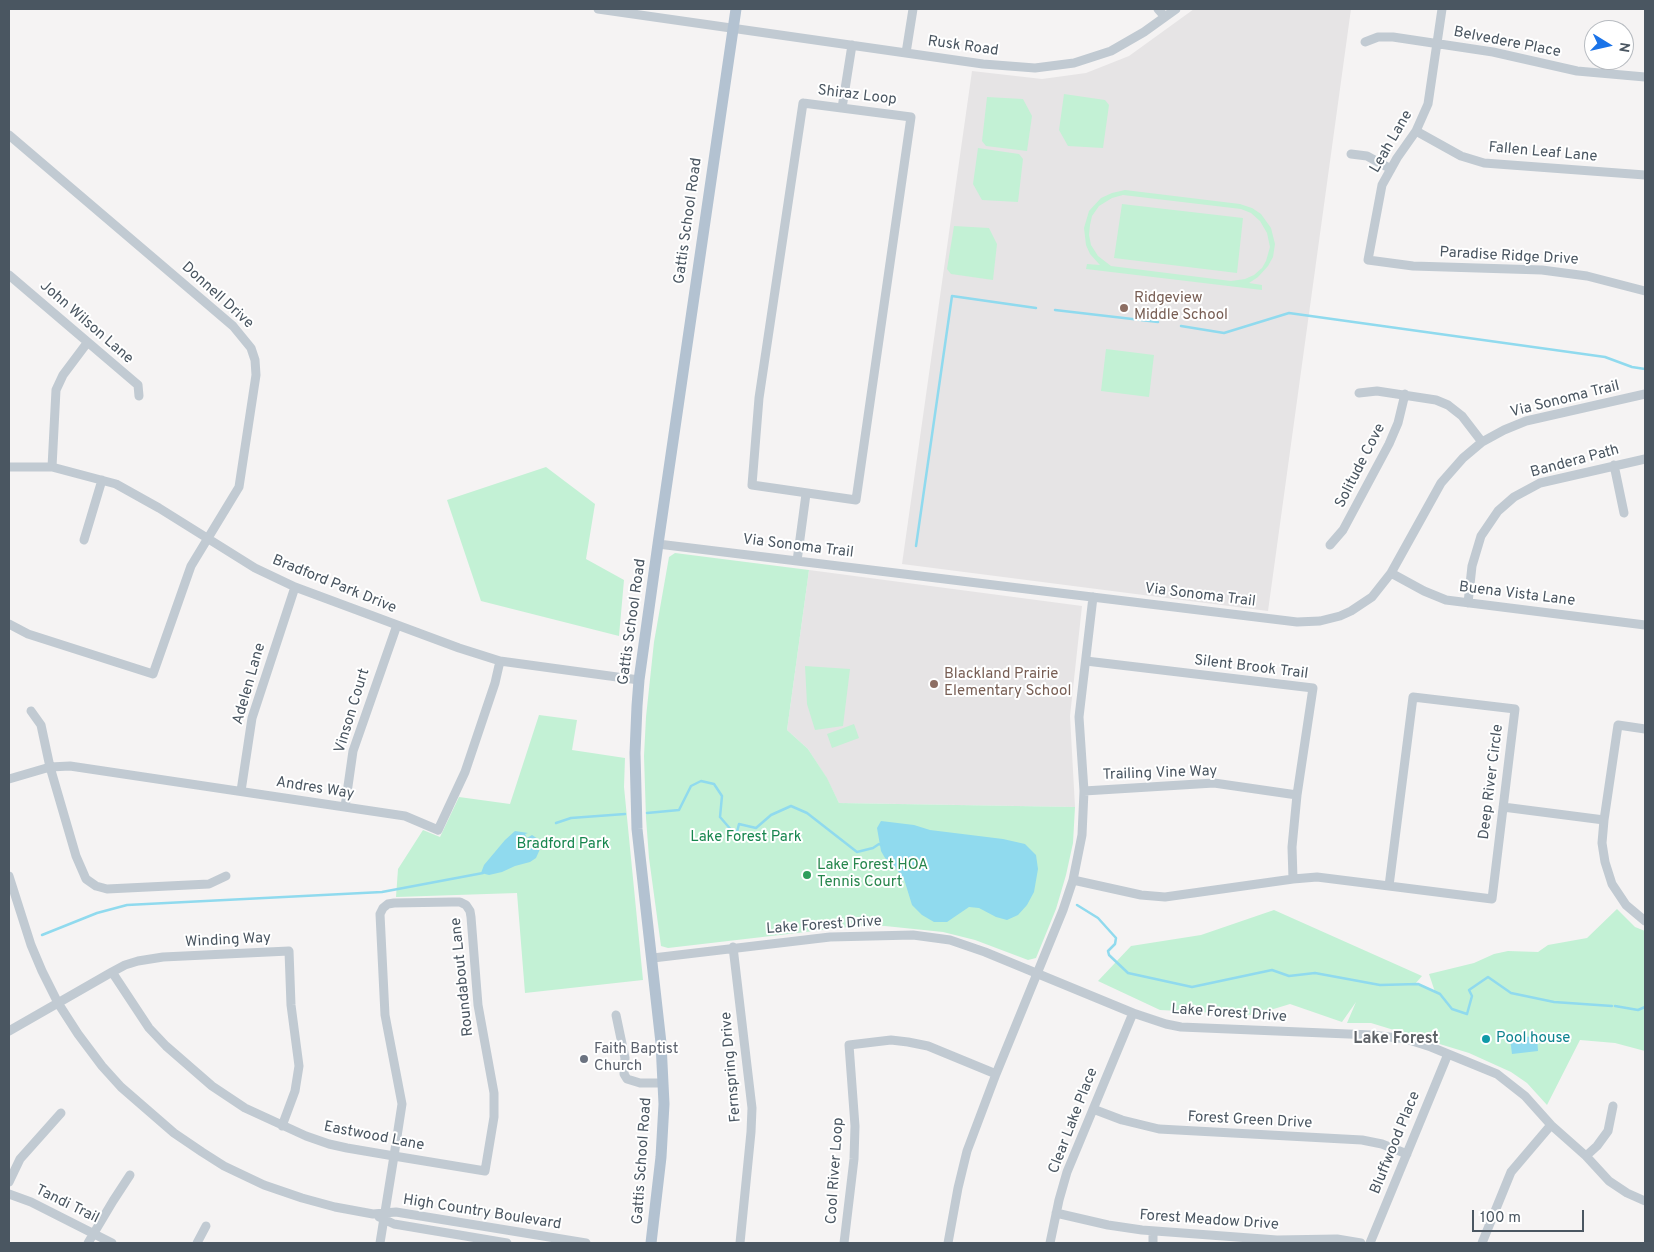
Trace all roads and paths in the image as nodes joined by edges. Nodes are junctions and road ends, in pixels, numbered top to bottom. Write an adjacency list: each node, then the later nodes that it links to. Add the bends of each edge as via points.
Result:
1 (598, 9): 8 (street, Rusk Road)
2 (736, 9): 8 (main road, Gattis School Road)
3 (913, 9): 12 (street)
4 (1158, 9): 7 (street)
5 (1176, 9): 7 (street, Rusk Road)
6 (1442, 9): 10 (street, Leah Lane)
7 (1165, 16): 12 (street, Rusk Road, via 1111,51 1061,66 1022,68)
8 (732, 28): 11 (street, Rusk Road); 38 (main road, Gattis School Road)
9 (1365, 42): 10 (street, Belvedere Place, via 1384,37)
10 (1437, 44): 13 (street, Belvedere Place, via 1493,52 1577,71); 15 (street, Leah Lane, via 1428,104)
11 (852, 45): 12 (street, Rusk Road); 14 (street)
12 (906, 53)
13 (1645, 77)
14 (842, 108): 34 (street, Shiraz Loop, via 803,103 757,420 752,486); 34 (street, Shiraz Loop, via 911,117 856,500)
15 (1416, 131): 18 (street, Leah Lane); 19 (street, Fallen Leaf Lane, via 1461,156 1484,163)
16 (9, 135): 36 (street, Donnell Drive, via 233,326 251,348 256,375 241,480)
17 (1351, 154): 18 (street, via 1367,156)
18 (1391, 169): 20 (street, Leah Lane, via 1382,185)
19 (1645, 175)
20 (1368, 260): 22 (street, Paradise Ridge Drive, via 1413,266 1542,270 1586,276)
21 (9, 275): 23 (street, John Wilson Lane)
22 (1645, 291)
23 (87, 343): 27 (street, John Wilson Lane, via 138,385); 32 (street, via 63,374 56,390)
24 (1359, 393): 25 (street)
25 (1405, 394): 28 (street, via 1436,400 1454,408); 39 (street, Solitude Cove, via 1389,444 1343,530)
26 (1645, 394): 28 (street, Via Sonoma Trail, via 1526,421)
27 (139, 396)
28 (1482, 442): 41 (street, Via Sonoma Trail, via 1457,463 1441,483)
29 (1645, 459): 31 (street, Bandera Path)
30 (9, 466): 32 (street, Bradford Park Drive)
31 (1614, 466): 35 (street); 44 (street, Bandera Path, via 1540,483 1503,506 1488,524 1477,546)
32 (52, 467): 33 (street, Bradford Park Drive)
33 (102, 480): 36 (street, Bradford Park Drive, via 133,492); 37 (street)
34 (806, 494): 40 (street)
35 (1624, 512)
36 (208, 539): 42 (street, Bradford Park Drive, via 255,568); 45 (street, Donnell Drive, via 191,566 154,674 28,634)
37 (84, 540)
38 (658, 544): 40 (street, Via Sonoma Trail); 50 (main road, Gattis School Road)
39 (1330, 545)
40 (798, 561): 43 (street, Via Sonoma Trail)
41 (1391, 574): 43 (street, Via Sonoma Trail, via 1359,607 1335,618 1309,622); 44 (street, Buena Vista Lane, via 1436,597)
42 (295, 587): 46 (street, Bradford Park Drive); 55 (street, Adelen Lane, via 252,718)
43 (1093, 597): 49 (street)
44 (1468, 603): 47 (street, Buena Vista Lane)
45 (9, 624)
46 (397, 625): 48 (street, Bradford Park Drive); 58 (street, Vinson Court, via 353,751)
47 (1645, 625)
48 (500, 661): 50 (street, Bradford Park Drive); 58 (street, Andres Way, via 465,772 438,830 405,816)
49 (1086, 661): 56 (street, via 1079,717); 57 (street, Silent Brook Trail, via 1313,688)
50 (639, 680): 69 (main road, Gattis School Road, via 635,753 637,829)
51 (31, 711): 53 (street, via 41,725)
52 (1645, 729): 60 (street, via 1618,726)
53 (50, 767): 54 (street, Andres Way); 55 (street, Andres Way, via 70,766); 62 (street, via 81,870 86,879 96,886 106,889 209,884)
54 (9, 779)
55 (241, 791): 58 (street, Andres Way)
56 (1084, 791): 57 (street, Trailing Vine Way, via 1214,783); 64 (street, via 1082,835)
57 (1297, 795): 63 (street, Silent Brook Trail, via 1292,847)
58 (345, 807)
59 (1503, 807): 60 (street); 65 (street, Deep River Circle, via 1492,899); 65 (street, Deep River Circle, via 1515,709 1413,697)
60 (1604, 820): 67 (street, via 1602,843 1612,884 1626,905)
61 (9, 876): 66 (street, High Country Boulevard)
62 (226, 876)
63 (1293, 879): 64 (street, Deep River Circle, via 1165,897); 65 (street, Deep River Circle, via 1317,877)
64 (1073, 880): 71 (street)
65 (1389, 886)
66 (13, 906): 72 (street, High Country Boulevard)
67 (1645, 921)
68 (733, 947): 69 (street, Lake Forest Drive); 71 (street, Lake Forest Drive, via 830,937 913,935 950,940); 108 (street, Fernspring Drive, via 752,1108)
69 (653, 958): 78 (main road, Gattis School Road)
70 (112, 972): 72 (street, Winding Way); 83 (street, Eastwood Lane, via 148,1028 180,1060 222,1094); 83 (street, Winding Way, via 125,965 157,958 289,951 298,1073 295,1092)
71 (1038, 973): 73 (street, Lake Forest Drive); 77 (street)
72 (58, 1003): 75 (street, Winding Way); 93 (street, High Country Boulevard, via 78,1034 121,1087 174,1133 202,1152 264,1185 335,1207)
73 (1133, 1013): 76 (street, Lake Forest Drive, via 1181,1026 1393,1037); 80 (street, Clear Lake Place)
74 (616, 1014): 78 (street, via 626,1079)
75 (9, 1031)
76 (1448, 1054): 82 (street, Lake Forest Drive, via 1497,1074 1525,1096); 84 (street, Bluffwood Place)
77 (996, 1074): 109 (street, Cool River Loop, via 928,1046 908,1042 891,1040 849,1045 855,1126); 110 (street, via 967,1151)
78 (663, 1083): 107 (main road, Gattis School Road, via 661,1153)
79 (1612, 1106): 86 (street, via 1608,1130)
80 (1093, 1109): 84 (street, Forest Green Drive, via 1159,1129 1362,1140); 92 (street, Clear Lake Place, via 1067,1172)
81 (61, 1113): 89 (street, via 20,1159)
82 (1551, 1125): 86 (street, Lake Forest Drive); 115 (street, via 1511,1172)
83 (282, 1126): 85 (street, Eastwood Lane, via 329,1144)
84 (1407, 1154): 114 (street, Bluffwood Place)
85 (394, 1156): 87 (street, Eastwood Lane); 87 (street, Roundabout Lane, via 402,1104 385,1015 380,914 388,904 460,902 466,905 472,917 478,1005 494,1093); 93 (street, Roundabout Lane)
86 (1586, 1156): 91 (street, Lake Forest Drive, via 1615,1185)
87 (486, 1170)
88 (130, 1175): 97 (street)
89 (9, 1182)
90 (9, 1194): 97 (street, Tandi Trail)
91 (1645, 1201)
92 (1056, 1213): 96 (street, Forest Meadow Drive); 111 (street, Clear Lake Place)
93 (384, 1216): 94 (street, High Country Boulevard, via 396,1212); 98 (street, High Country Boulevard, via 394,1224); 104 (street, Roundabout Lane)
94 (481, 1225): 98 (street); 99 (street, High Country Boulevard)
95 (206, 1226): 103 (street)
96 (1153, 1231): 100 (street, Forest Meadow Drive); 112 (street)
97 (95, 1234): 101 (street); 102 (street, Tandi Trail)
98 (478, 1238): 105 (street, High Country Boulevard)
99 (536, 1239): 106 (street, High Country Boulevard)
100 (1256, 1240): 113 (street, Forest Meadow Drive, via 1337,1239)
101 (88, 1243)
102 (112, 1243)
103 (197, 1243)
104 (380, 1243)
105 (507, 1243)
106 (586, 1243)
107 (651, 1243)
108 (740, 1243)
109 (844, 1243)
110 (948, 1243)
111 (1050, 1243)
112 (1153, 1243)
113 (1361, 1243)
114 (1370, 1243)
115 (1482, 1243)

